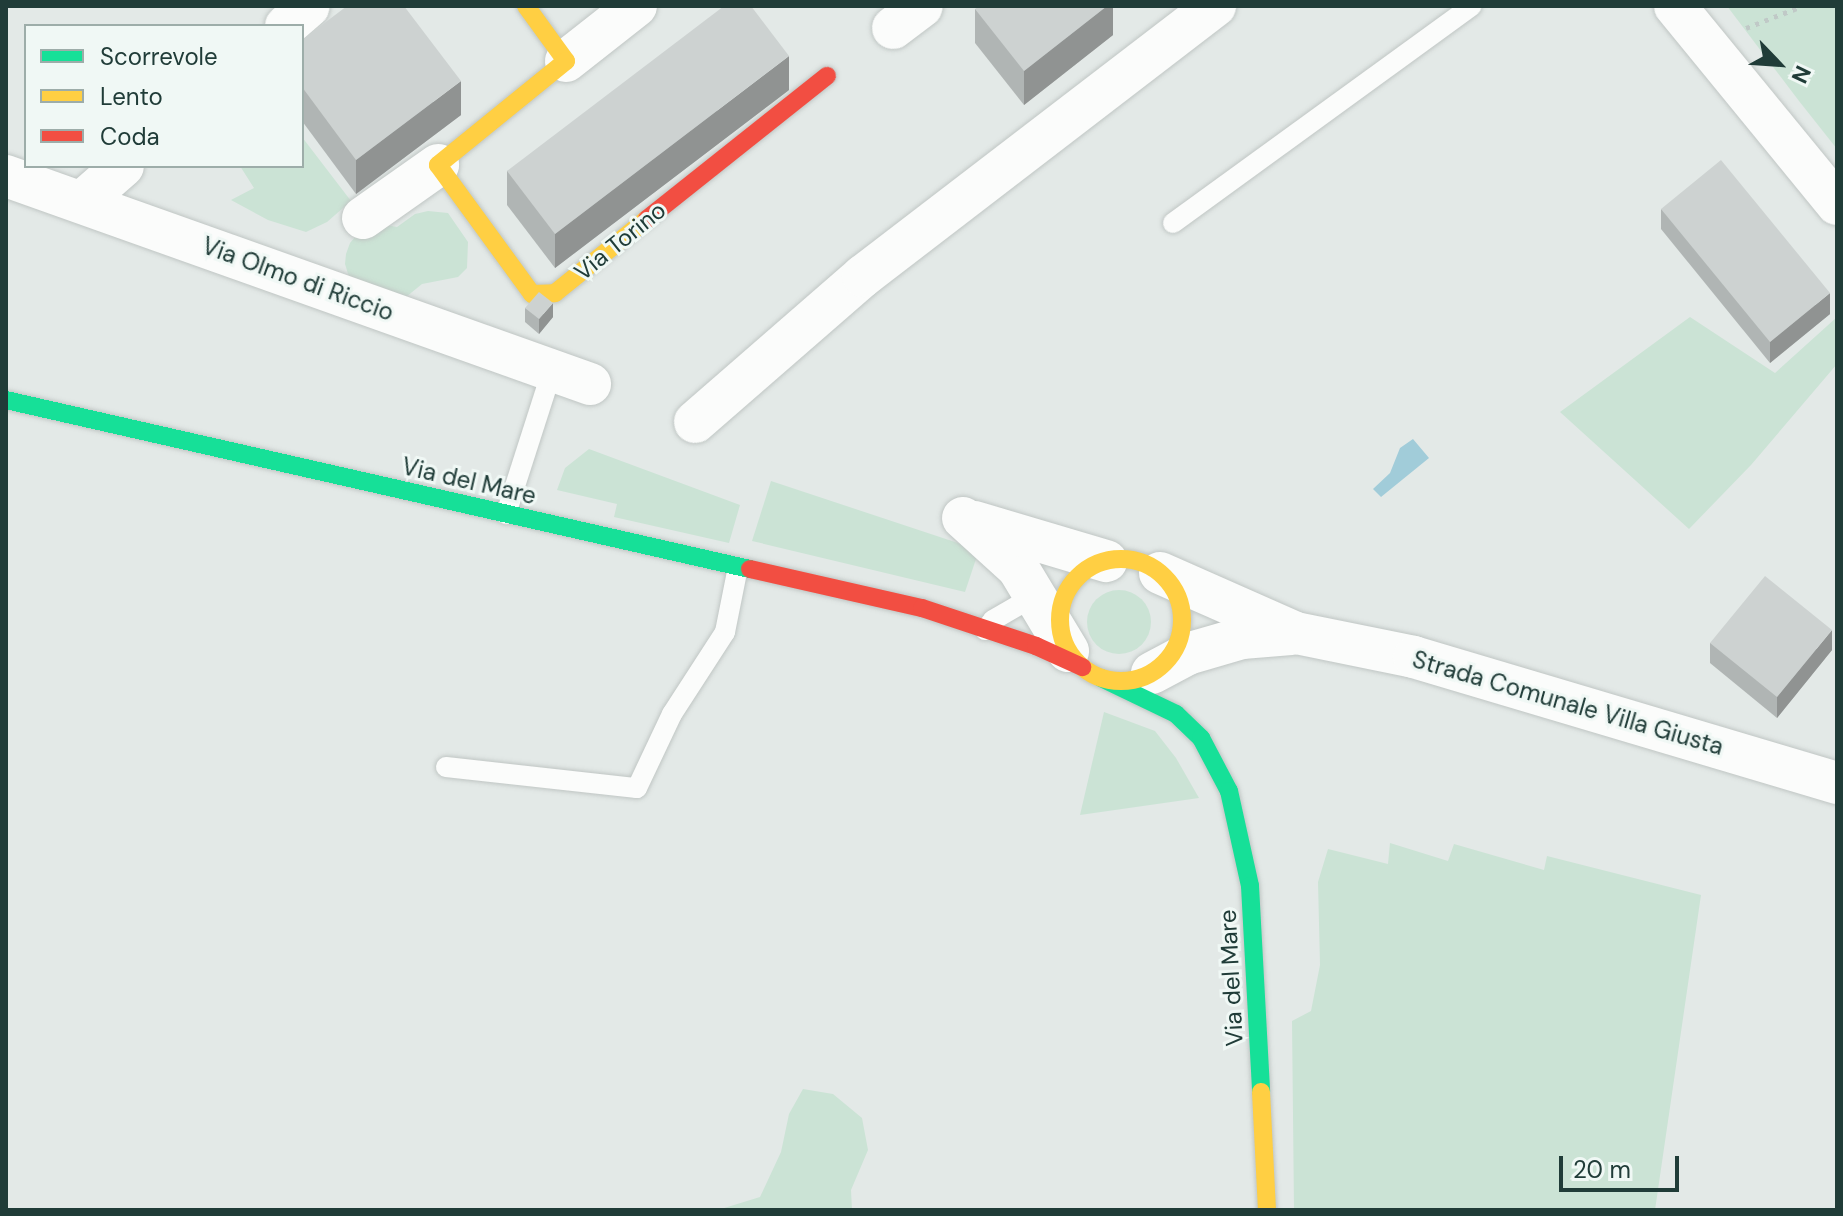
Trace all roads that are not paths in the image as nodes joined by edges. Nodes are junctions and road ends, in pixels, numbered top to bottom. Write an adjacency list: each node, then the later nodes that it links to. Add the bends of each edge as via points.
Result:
1 (309, 6): 7 (street)
2 (526, 6): 8 (street)
3 (636, 6): 8 (street)
4 (1215, 6): 19 (street, via 863,276)
5 (1472, 6): 16 (lane)
6 (1675, 6): 14 (street)
7 (288, 24)
8 (566, 61): 10 (street)
9 (827, 76): 10 (street, Via Torino, via 555,293 532,294)
10 (438, 165): 15 (street)
11 (121, 168): 13 (street)
12 (6, 176): 13 (street, Via Olmo di Riccio)
13 (83, 201): 17 (street, Via Olmo di Riccio)
14 (1837, 204)
15 (363, 218)
16 (1173, 223)
17 (571, 378): 20 (lane)
18 (6, 400): 20 (street, Via del Mare)
19 (695, 422)
20 (506, 514): 22 (street, Via del Mare)
21 (1106, 561): 23 (street, via 1144,563); 28 (street, via 1074,580 1065,596 1060,624); 28 (street, via 963,518 1018,568)
22 (738, 567): 26 (street, Via del Mare, via 922,608); 33 (lane, via 725,632 672,714 637,788)
23 (1160, 573): 25 (street); 27 (street)
24 (1017, 606): 26 (lane)
25 (1181, 612): 29 (street); 29 (street, via 1176,647 1166,662)
26 (985, 630): 28 (street, Via del Mare)
27 (1296, 633): 29 (street, via 1242,638); 34 (street, Strada Comunale Villa Giusta, via 1414,657)
28 (1075, 659): 30 (street)
29 (1176, 665): 30 (street, via 1118,681)
30 (1101, 678): 32 (street, via 1176,714)
31 (1194, 706): 32 (street)
32 (1209, 751): 35 (street, Via del Mare, via 1229,791 1250,886)
33 (446, 767)
34 (1836, 782)
35 (1267, 1210)

